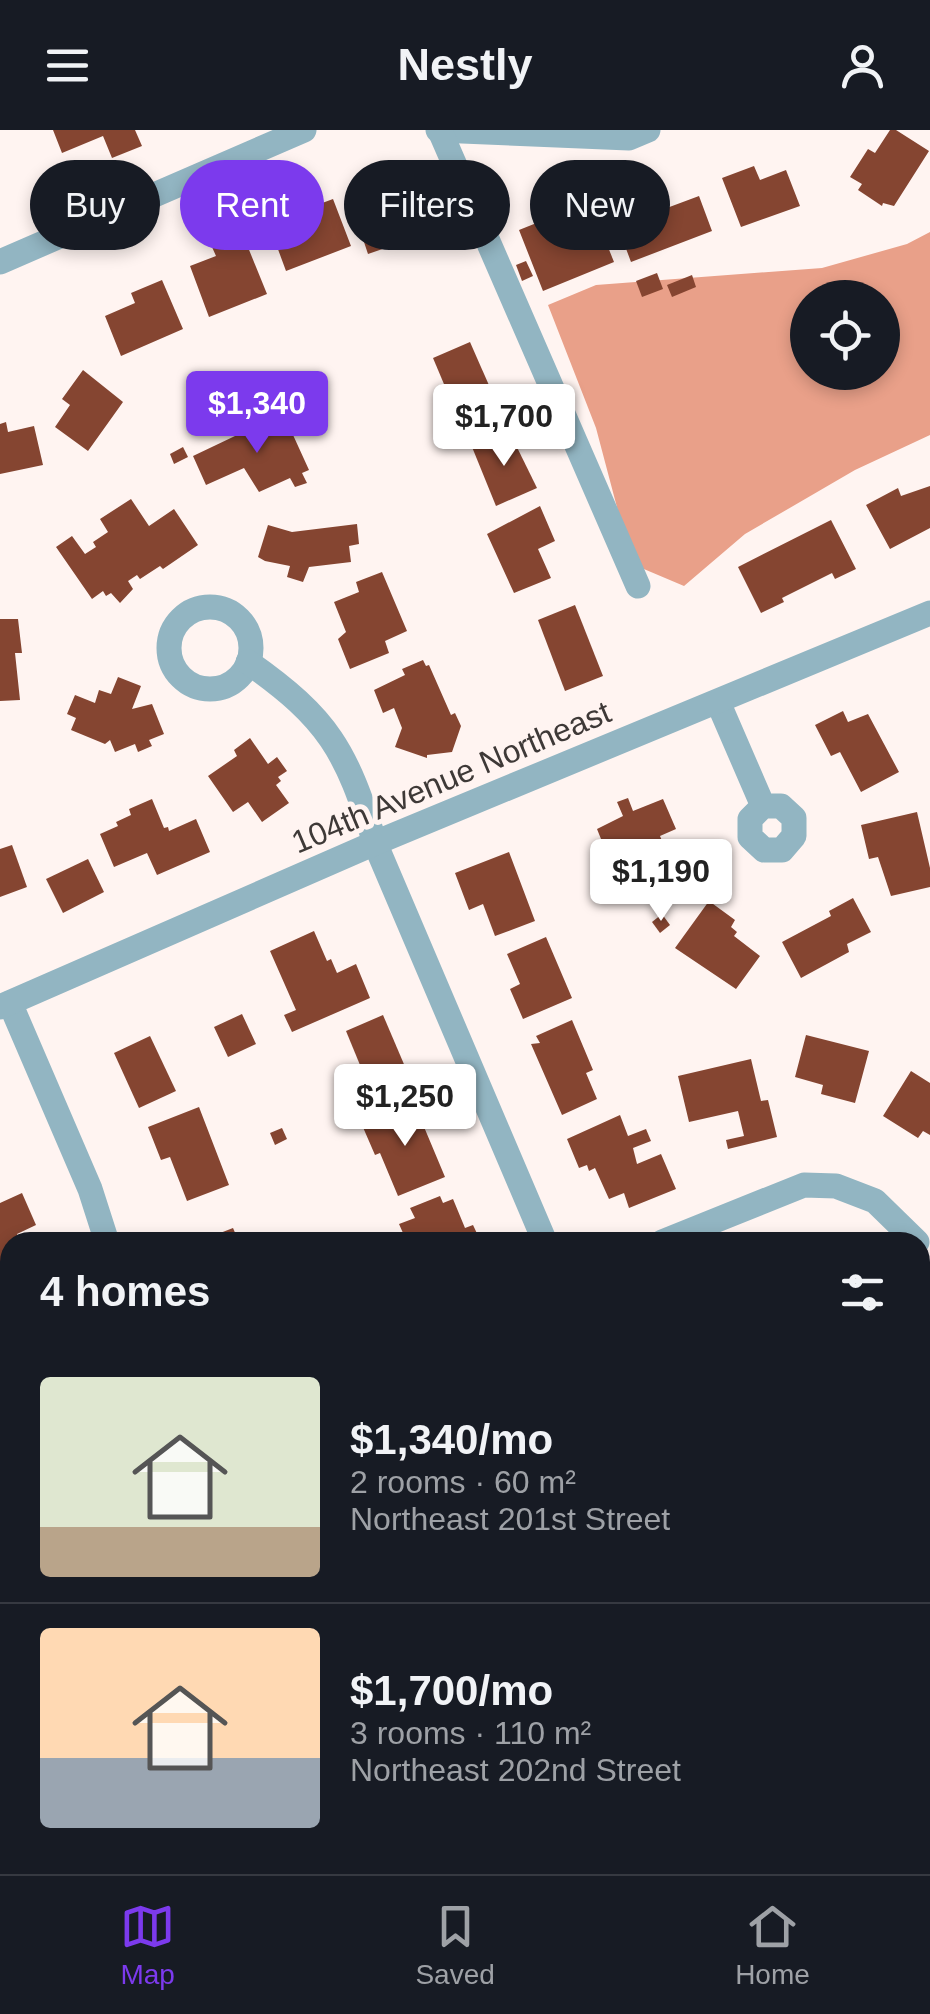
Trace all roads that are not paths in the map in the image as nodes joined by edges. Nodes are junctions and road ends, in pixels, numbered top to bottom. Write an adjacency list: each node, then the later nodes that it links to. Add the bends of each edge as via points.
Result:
1 (304, 130): 4 (street)
2 (439, 130): 3 (street, via 629,138); 5 (street)
3 (648, 130)
4 (0, 262)
5 (638, 586)
6 (930, 613): 8 (street, 104th Avenue Northeast)
7 (248, 662): 10 (street, via 288,690 328,733 358,790)
8 (718, 702): 9 (street); 10 (street, 104th Avenue Northeast)
9 (763, 806)
10 (375, 843): 11 (street, 104th Avenue Northeast); 13 (street)
11 (5, 1005): 12 (street)
12 (104, 1232)
13 (540, 1232)
14 (687, 1232): 15 (street, via 804,1185 836,1186 874,1201)
15 (906, 1232)

